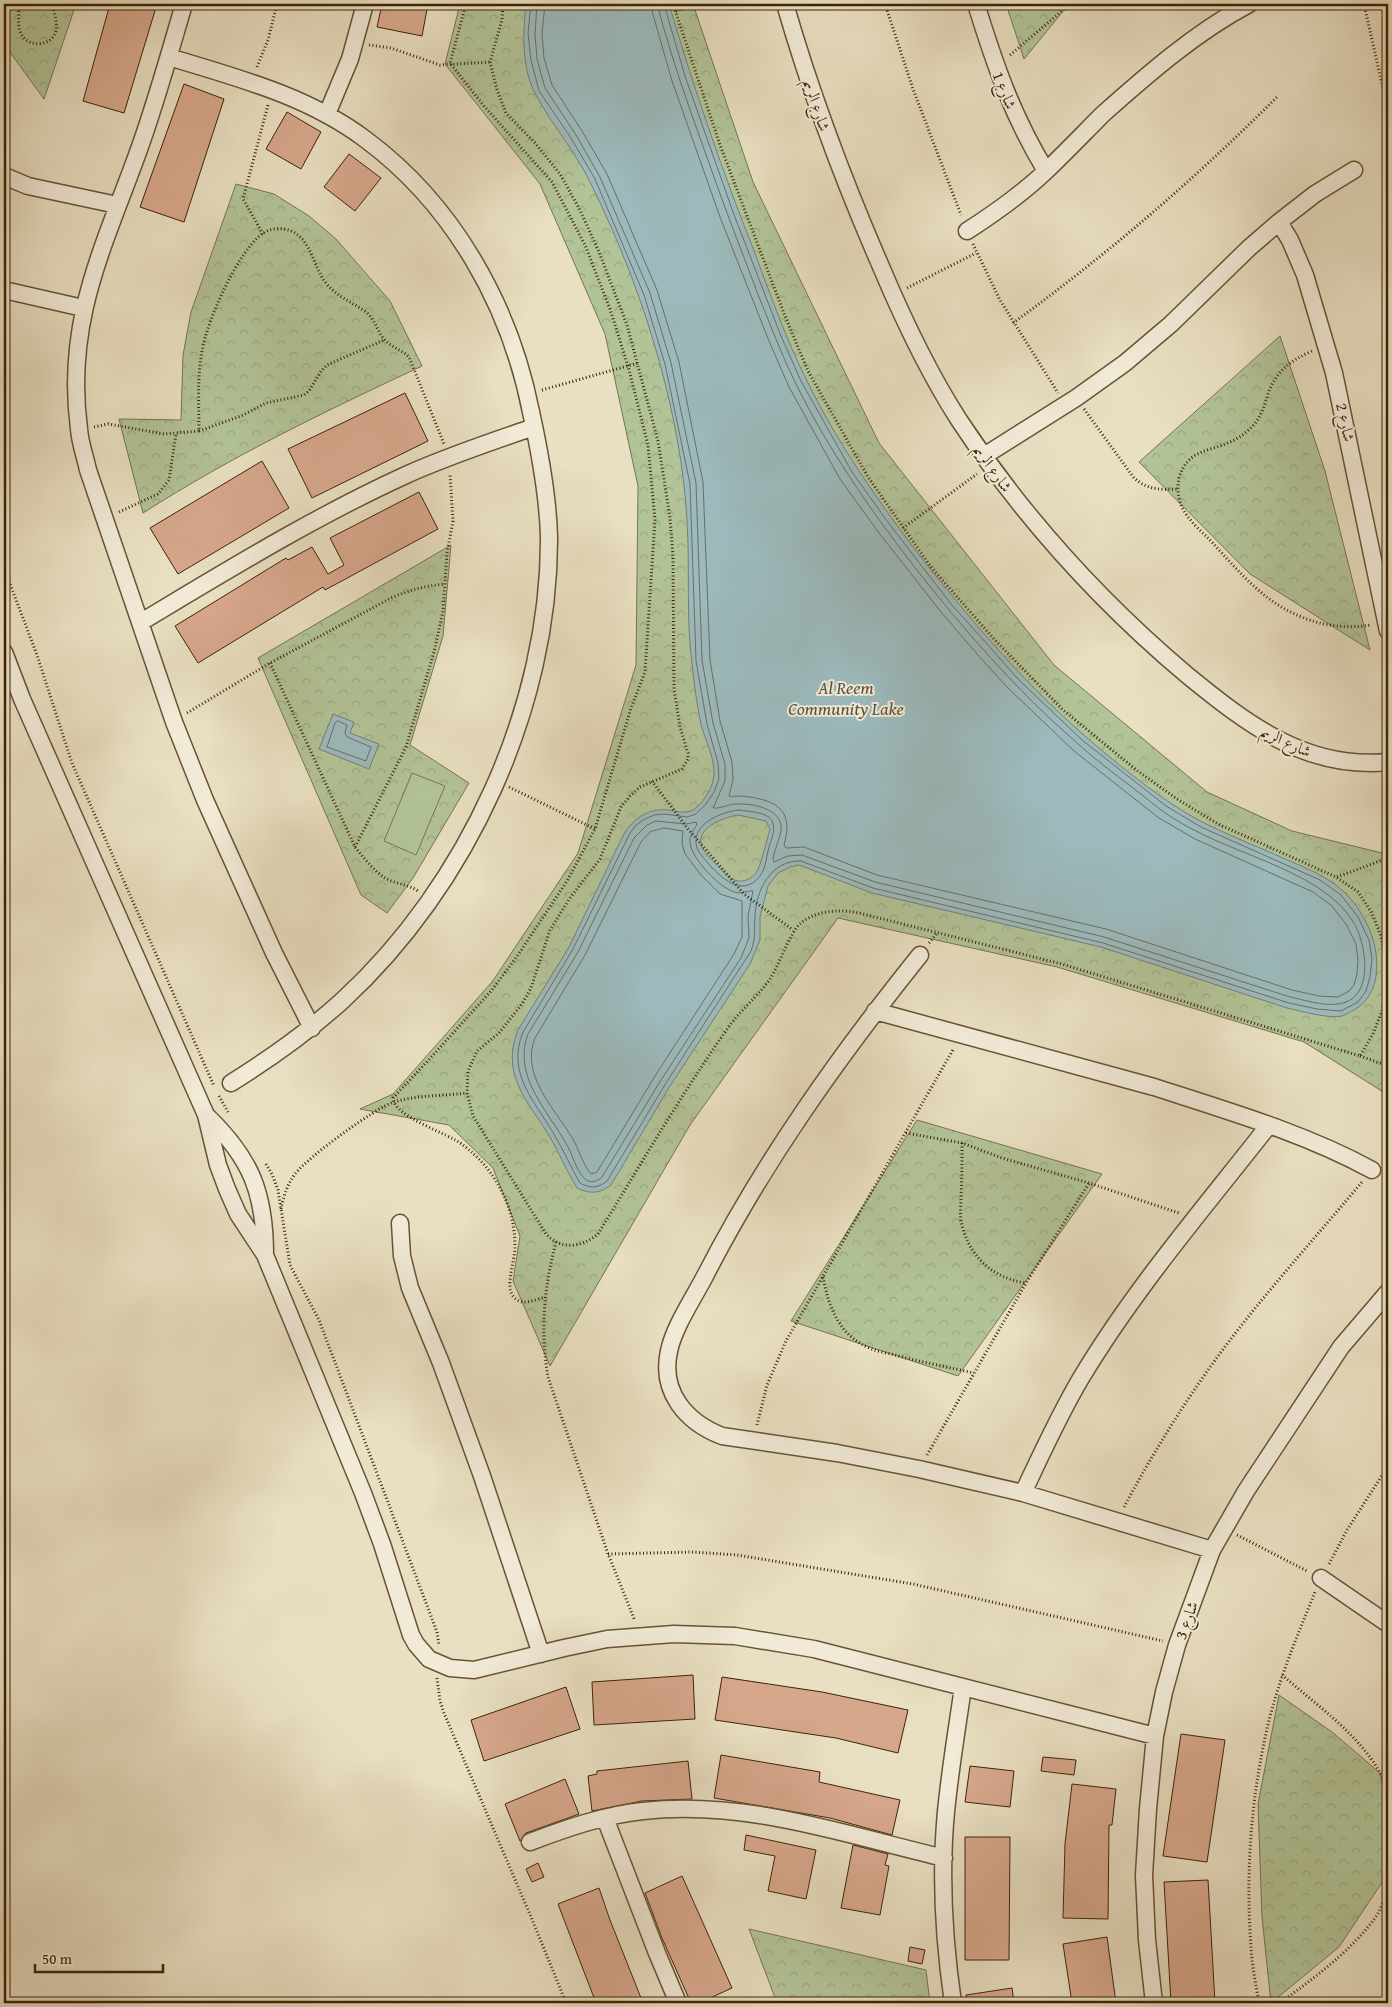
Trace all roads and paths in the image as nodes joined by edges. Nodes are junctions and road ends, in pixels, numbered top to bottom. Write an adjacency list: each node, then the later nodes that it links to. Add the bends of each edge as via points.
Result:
1 (18, 4): 2 (path, via 20,31 30,43 38,44 52,38 56,31)
2 (52, 4)
3 (184, 4): 19 (street)
4 (277, 4): 23 (path, via 268,40)
5 (365, 4): 18 (street)
6 (466, 4): 21 (path)
7 (503, 4): 20 (path, via 502,20)
8 (673, 4): 17 (path)
9 (699, 4): 17 (path)
10 (784, 4): 37 (street, شارع الريم, via 839,167)
11 (885, 4): 33 (path, via 926,125)
12 (976, 4): 22 (street, شارع 1)
13 (1070, 4): 22 (path)
14 (1249, 4): 16 (street)
15 (1364, 4): 26 (path)
16 (1231, 8): 29 (street, via 1134,87)
17 (676, 11): 54 (path, via 742,205 808,371 868,477)
18 (355, 43): 21 (path, via 391,48 440,64); 27 (street)
19 (169, 57): 23 (street); 31 (street)
20 (490, 62): 21 (path); 42 (path, via 506,113 560,174 580,210 613,285)
21 (450, 63): 43 (path, via 552,182 585,245)
22 (996, 67): 29 (street, شارع 1, via 1018,122)
23 (251, 82): 24 (street)
24 (272, 90): 27 (street); 34 (path, via 243,199)
25 (1278, 96): 39 (path, via 1152,214)
26 (1388, 111)
27 (327, 114): 44 (street, via 364,138 399,167 457,235 501,314)
28 (1354, 170): 32 (street, via 1314,194)
29 (1046, 171): 33 (street, via 1010,202)
30 (4, 176): 31 (street, via 28,186)
31 (117, 206): 38 (street, via 92,273)
32 (1279, 222): 41 (street, شارع 2, via 1306,275); 45 (street, via 1171,324)
33 (968, 231): 35 (path)
34 (263, 234): 40 (path, via 280,228 298,234 326,283 344,300 370,316); 48 (path, via 242,258 210,319 200,367)
35 (976, 252): 37 (path); 39 (path)
36 (4, 290): 38 (street)
37 (893, 295): 51 (street, شارع الريم, via 935,381)
38 (83, 308): 47 (street, via 75,390)
39 (1013, 323): 45 (path, via 1061,397 1071,390)
40 (384, 340): 48 (path, via 328,365 320,371 304,396 266,403); 50 (path, via 404,352 413,364)
41 (1326, 345): 52 (path, via 1289,363 1271,386 1256,422 1232,441 1212,446 1194,456 1182,470); 57 (street, شارع 2, via 1341,398)
42 (638, 363): 43 (path); 62 (path, via 658,441 670,518 674,690 688,753 682,769)
43 (628, 366): 44 (path); 64 (path, via 648,444 655,520 648,636 645,672 631,708)
44 (528, 394): 46 (street)
45 (1076, 398): 51 (street); 52 (path, via 1134,478 1155,489)
46 (534, 427): 50 (street); 63 (street, via 542,463 549,536 545,601 530,682)
47 (79, 431): 49 (path, via 108,424); 53 (street, via 88,470)
48 (199, 431): 49 (path)
49 (176, 434): 53 (path, via 168,480 158,494)
50 (448, 457): 55 (path, via 452,521); 56 (street, via 277,541)
51 (987, 460): 54 (path); 61 (street, شارع الريم, via 1051,544 1085,581 1159,652 1236,714 1279,741 1303,751 1353,762)
52 (1178, 488): 57 (path, via 1179,499 1189,518 1251,584 1281,607 1298,616 1334,626)
53 (105, 518): 56 (street)
54 (903, 528): 67 (path, via 931,567 994,639 1063,710 1124,760 1176,799 1218,824)
55 (445, 584): 59 (path, via 397,596); 65 (path, via 440,630 406,747)
56 (141, 622): 60 (street)
57 (1387, 627)
58 (4, 652): 79 (street)
59 (270, 663): 60 (path); 65 (path)
60 (174, 722): 72 (street, via 238,877)
61 (1388, 762)
62 (652, 781): 69 (path, via 744,894); 77 (path, via 640,787 621,806 600,859 550,930 531,988 522,1004 499,1033 477,1051 468,1071)
63 (497, 782): 64 (path); 68 (street)
64 (596, 829): 78 (path, via 567,881 518,956 492,990 393,1098)
65 (355, 847): 68 (path, via 367,863 386,878 410,886)
66 (1388, 858): 67 (path)
67 (1336, 877): 74 (path, via 1358,892 1372,913 1386,961 1387,986 1382,1011)
68 (431, 900): 72 (street, via 375,968)
69 (793, 930): 74 (path, via 824,912 859,913 1062,964); 88 (path, via 769,981 731,1024 598,1234 578,1246)
70 (920, 955): 71 (street)
71 (875, 1012): 73 (street); 95 (street, via 806,1106 748,1199 720,1246 669,1351 671,1388 678,1404 690,1418 705,1430 722,1436)
72 (312, 1028): 76 (street)
73 (961, 1035): 80 (street, via 1154,1087); 81 (path)
74 (1360, 1056): 75 (path)
75 (1388, 1066)
76 (231, 1083)
77 (467, 1093): 78 (path); 88 (path, via 476,1121 546,1234)
78 (393, 1102): 85 (path, via 376,1110 305,1163 287,1188); 93 (path, via 402,1113 462,1144 496,1178 513,1224 515,1248 510,1290 518,1301 525,1303)
79 (206, 1115): 89 (street, via 227,1189 238,1214); 89 (street, via 228,1136 253,1178 261,1202)
80 (1269, 1125): 83 (street, via 1314,1141); 86 (street)
81 (906, 1133): 82 (path); 90 (path)
82 (962, 1143): 84 (path); 91 (path, via 961,1219 966,1239 977,1257 992,1271)
83 (1372, 1170): 99 (path, via 1220,1353 1170,1426)
84 (1089, 1183): 86 (path); 91 (path)
85 (281, 1213)
86 (1196, 1218): 98 (street, via 1133,1300 1081,1379)
87 (400, 1223): 107 (street, via 402,1256 410,1288 480,1468)
88 (556, 1242): 93 (path)
89 (265, 1255): 107 (street, via 363,1493 416,1644 429,1659 462,1670)
90 (823, 1276): 94 (path, via 827,1300 834,1314 857,1341 873,1350); 95 (path, via 775,1363)
91 (1026, 1283): 94 (path)
92 (1388, 1292): 100 (street, شارع 3, via 1340,1347)
93 (544, 1297): 102 (path, via 543,1337 548,1377)
94 (974, 1373): 97 (path)
95 (755, 1440): 97 (street)
96 (1388, 1466): 103 (path)
97 (919, 1469): 98 (street)
98 (1023, 1494): 99 (street)
99 (1115, 1522): 101 (street)
100 (1225, 1528): 101 (street, شارع 3); 103 (path)
101 (1212, 1550): 106 (street, شارع 3)
102 (608, 1554): 105 (path); 106 (path, via 737,1554 913,1584)
103 (1321, 1578): 104 (street); 108 (path)
104 (1388, 1624)
105 (641, 1635): 107 (street, via 589,1642); 109 (street, via 705,1634 765,1640 814,1649)
106 (1177, 1644): 110 (street, شارع 3)
107 (541, 1654)
108 (1282, 1675): 111 (path, via 1357,1740 1380,1771); 119 (path, via 1264,1742 1252,1810 1248,1879 1251,1948)
109 (963, 1687): 110 (street); 114 (street, via 951,1768)
110 (1155, 1736): 118 (street, شارع 3, via 1144,1874)
111 (1388, 1790)
112 (605, 1818): 113 (street); 114 (street, via 642,1811 718,1809 793,1822); 116 (street)
113 (530, 1842)
114 (944, 1858): 117 (street, via 945,1921)
115 (1388, 1890): 120 (path, via 1376,1916 1354,1942 1322,1972)
116 (678, 2003)
117 (953, 2003)
118 (1154, 2003)
119 (1259, 2003)
120 (1280, 2003)

